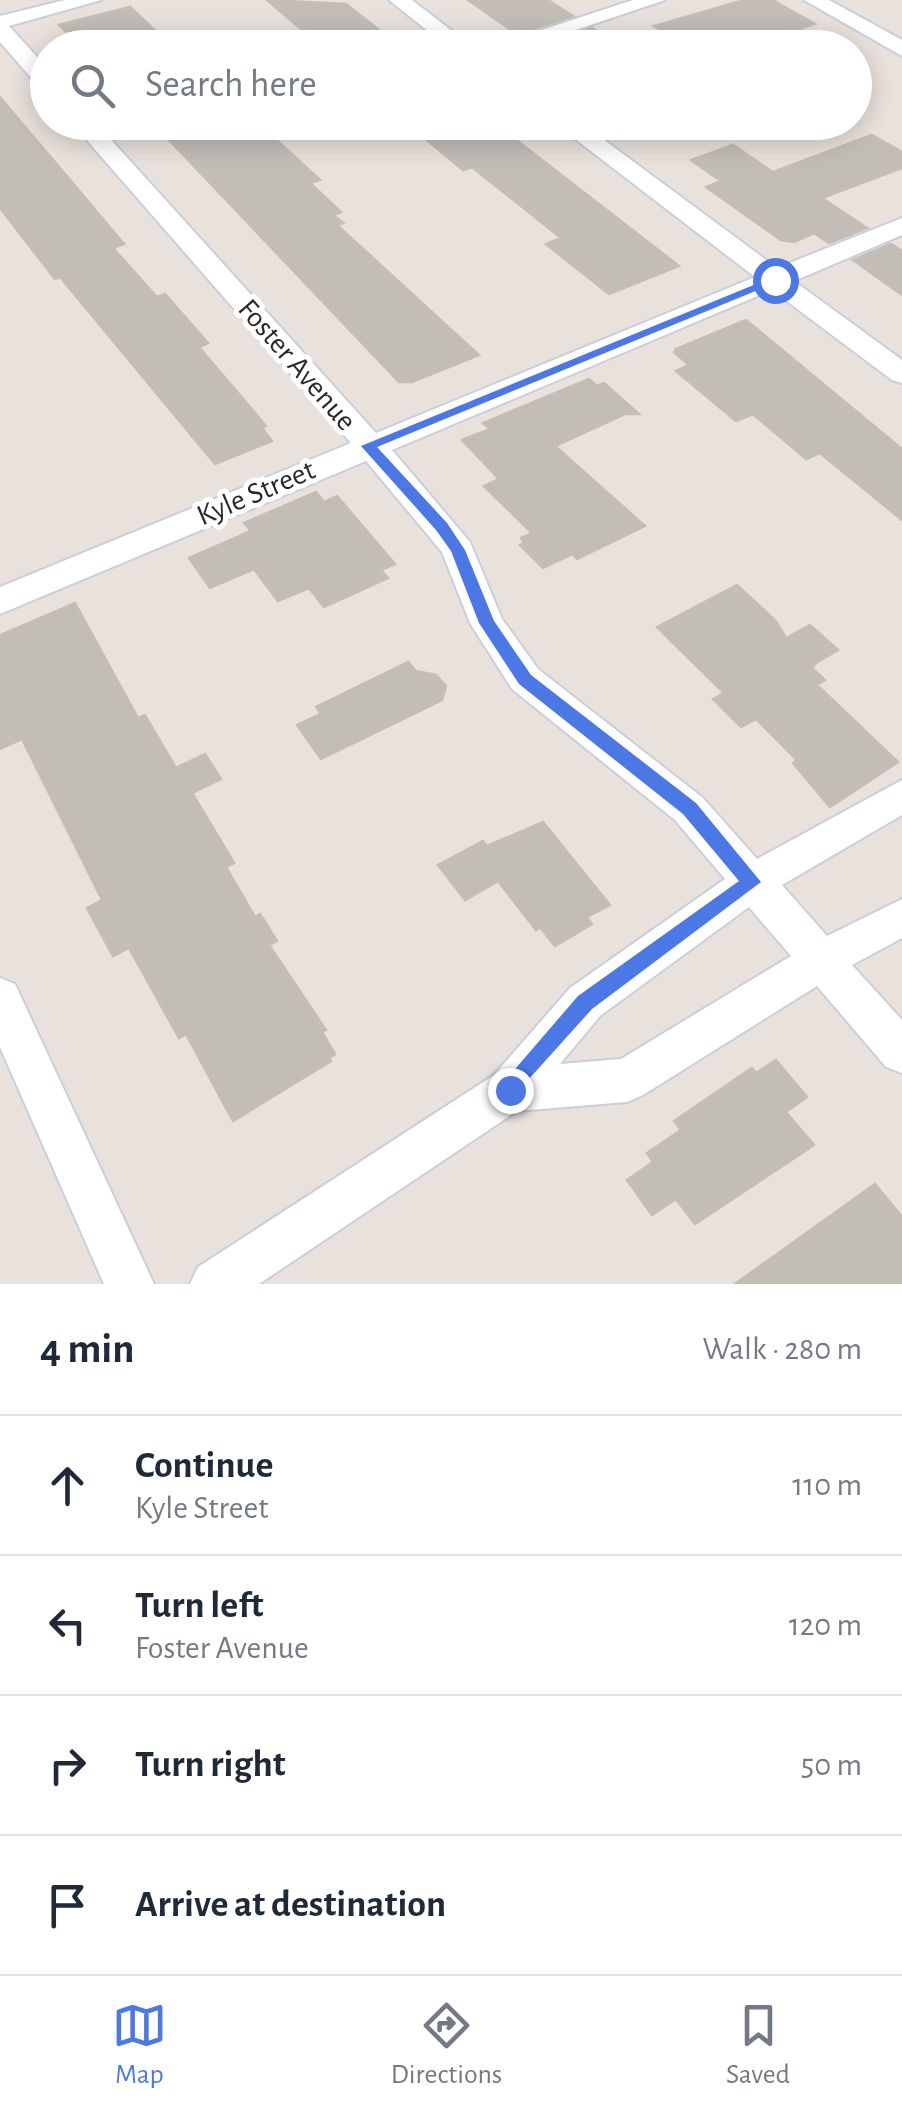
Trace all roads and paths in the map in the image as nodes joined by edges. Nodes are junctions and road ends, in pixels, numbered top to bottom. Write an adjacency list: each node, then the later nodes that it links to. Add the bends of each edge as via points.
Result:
1 (91, 0): 5 (street)
2 (400, 0): 6 (street)
3 (656, 0): 7 (street)
4 (814, 0): 8 (street)
5 (0, 26): 11 (street)
6 (439, 30)
7 (557, 30)
8 (868, 30)
9 (872, 32): 10 (street)
10 (902, 49)
11 (30, 62)
12 (98, 140): 17 (street, Foster Avenue)
13 (588, 140): 15 (street)
14 (902, 226): 15 (street, Kyle Street)
15 (775, 280): 16 (street); 17 (street, Kyle Street)
16 (902, 374)
17 (368, 446): 18 (street, Kyle Street); 20 (street, Foster Avenue, via 442,526 487,623 525,679 689,809)
18 (0, 601)
19 (902, 796): 20 (street)
20 (752, 882): 22 (street, Foster Avenue); 25 (street, via 585,1002)
21 (902, 917): 22 (street)
22 (821, 960): 24 (street, Foster Avenue); 25 (street, via 627,1080)
23 (0, 998): 26 (street)
24 (902, 1052)
25 (510, 1090): 27 (street)
26 (129, 1284)
27 (215, 1284)

